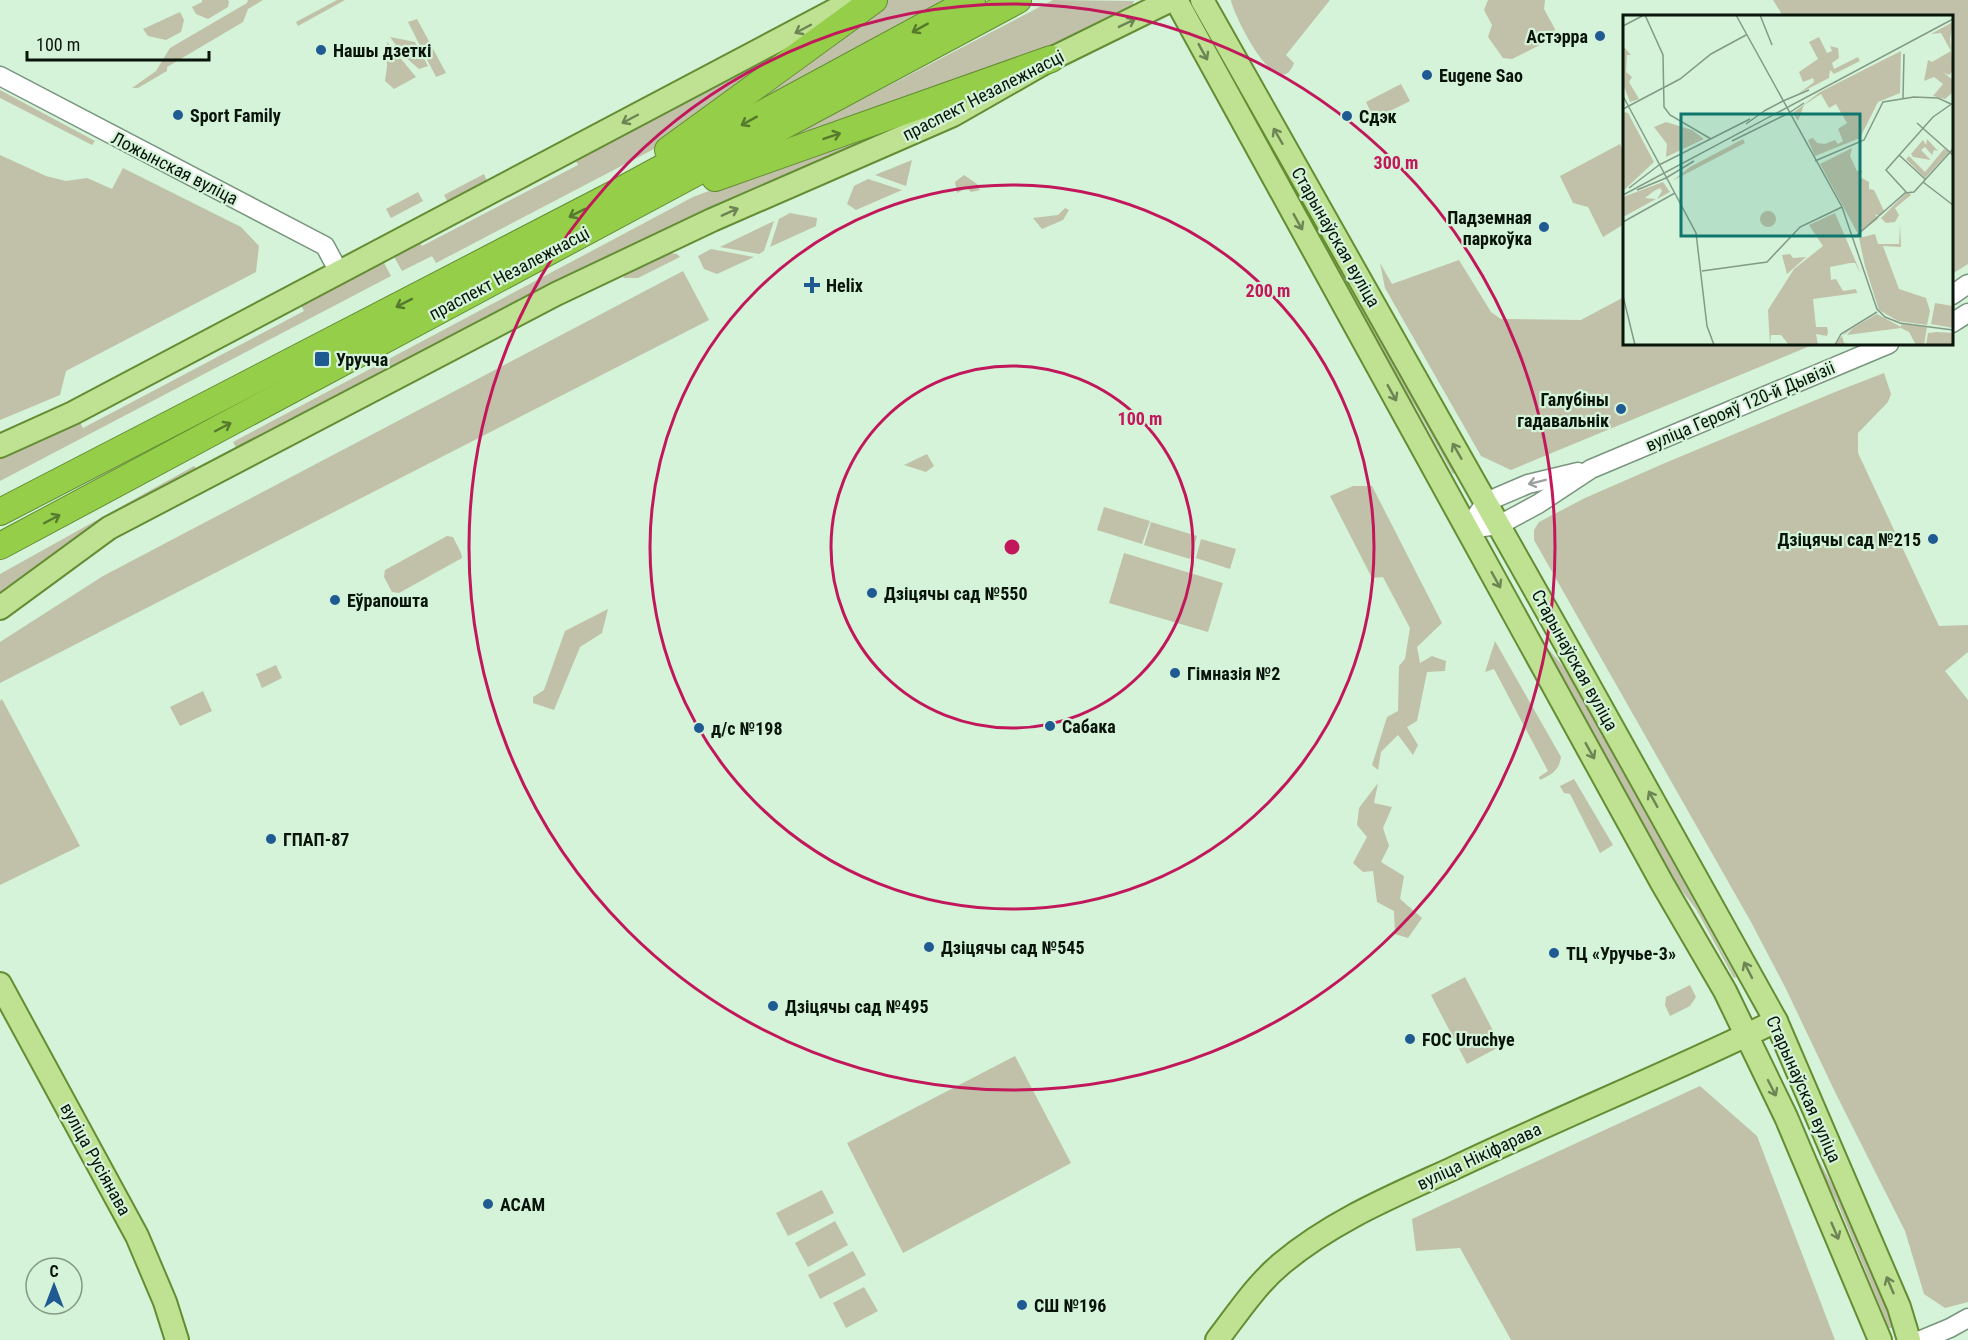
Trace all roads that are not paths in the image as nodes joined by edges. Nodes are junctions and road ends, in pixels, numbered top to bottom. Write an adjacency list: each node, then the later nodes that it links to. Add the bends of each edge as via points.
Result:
1 (854, 0): 11 (main road, one-way to 11)
2 (874, 0): 10 (highway, via 664,153)
3 (972, 0): 10 (highway, праспект Незалежнасці, one-way to 10)
4 (1018, 0): 10 (highway, праспект Незалежнасці)
5 (1171, 0): 8 (main road, праспект Незалежнасці, one-way to 5)
6 (1176, 0): 22 (main road, Старынаўская вуліца, one-way to 22)
7 (1202, 0): 19 (main road, Старынаўская вуліца, one-way to 7)
8 (1051, 59): 10 (highway, one-way to 8, via 758,161); 24 (main road, праспект Незалежнасці, one-way to 8, via 109,528 556,294 712,220 953,115)
9 (0, 76): 11 (street, Ложынская вуліца, via 325,246)
10 (616, 205): 20 (highway, праспект Незалежнасці, one-way to 20); 23 (highway, праспект Незалежнасці, one-way to 10)
11 (339, 272): 17 (main road, via 73,413)
12 (1968, 284): 13 (street)
13 (1953, 295)
14 (1968, 313): 15 (street)
15 (1953, 322)
16 (1887, 345): 18 (street, вуліца Герояў 120-й Дывізіі)
17 (0, 446)
18 (1591, 469): 19 (street, вуліца Герояў 120-й Дывізіі, one-way to 19, via 1528,484); 21 (street, вуліца Герояў 120-й Дывізіі)
19 (1486, 502): 21 (main road, Старынаўская вуліца); 22 (street)
20 (0, 512)
21 (1499, 525): 22 (street); 26 (main road, Старынаўская вуліца, one-way to 21)
22 (1467, 528): 27 (main road, Старынаўская вуліца, one-way to 27, via 1718,978)
23 (0, 546)
24 (0, 608)
25 (0, 984): 29 (main road, вуліца Русіянава, via 137,1236)
26 (1776, 1021): 27 (main road, вуліца Нікіфарава); 32 (main road, Старынаўская вуліца, one-way to 26)
27 (1746, 1036): 30 (main road, вуліца Нікіфарава, via 1354,1215 1280,1265); 31 (main road, Старынаўская вуліца, one-way to 31, via 1786,1117)
28 (1968, 1318): 33 (street)
29 (177, 1340)
30 (1217, 1340)
31 (1880, 1340)
32 (1910, 1340)
33 (1921, 1340)

